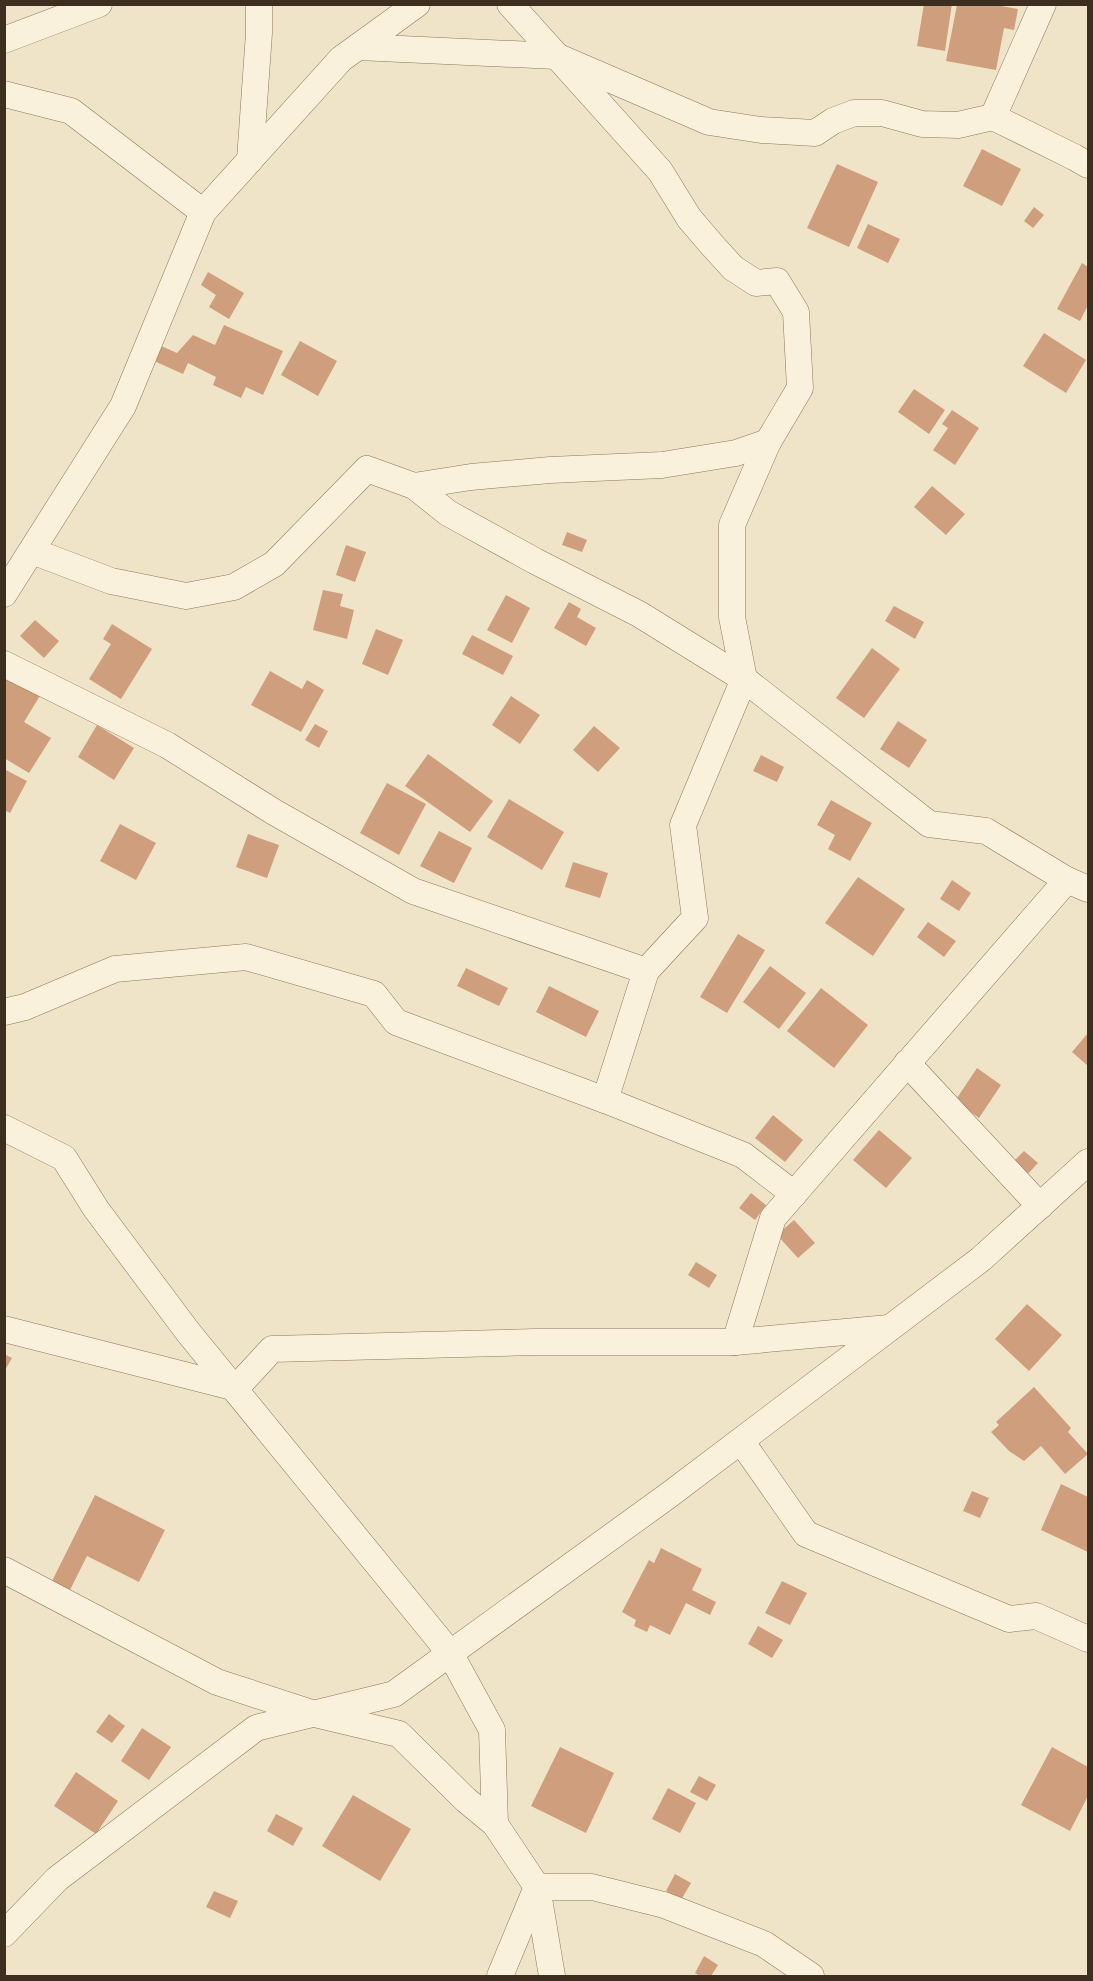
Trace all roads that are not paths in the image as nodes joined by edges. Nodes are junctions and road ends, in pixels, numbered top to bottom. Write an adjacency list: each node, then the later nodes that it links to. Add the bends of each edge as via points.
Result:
1 (99, 4): 6 (street)
2 (259, 4): 11 (street)
3 (417, 4): 7 (street)
4 (510, 4): 8 (street)
5 (1043, 4): 10 (street)
6 (4, 40)
7 (358, 47): 8 (street); 11 (street, via 341,59)
8 (556, 56): 10 (street, via 709,122 761,130 815,133 854,113 882,113 922,124 958,125); 14 (street, via 660,171 689,218 733,268 756,283 777,281 796,312 800,388)
9 (4, 94): 13 (street, via 71,111)
10 (993, 117): 12 (street)
11 (250, 160): 13 (street)
12 (1089, 165)
13 (203, 212): 16 (street, via 123,406)
14 (768, 442): 15 (street, via 736,453 662,465 550,470); 19 (street, via 732,525 732,617)
15 (414, 486): 16 (street, via 367,469 274,564 234,587 186,596 111,581); 19 (street, via 448,513 639,614)
16 (32, 550): 17 (street)
17 (4, 594)
18 (4, 664): 21 (street, via 167,745 274,812 413,891)
19 (744, 679): 20 (street, via 929,824 986,831); 21 (street, via 683,825 694,918)
20 (1078, 885): 23 (street)
21 (646, 971): 24 (street)
22 (4, 1012): 24 (street, via 115,969 246,957 375,994 396,1022)
23 (907, 1063): 27 (street); 28 (street)
24 (605, 1100): 27 (street, via 743,1155)
25 (4, 1128): 32 (street, via 64,1158 103,1218 188,1332)
26 (1089, 1162): 28 (street)
27 (794, 1194): 31 (street, via 773,1218)
28 (1040, 1206): 29 (street, via 981,1259)
29 (890, 1328): 31 (street); 33 (street)
30 (4, 1329): 32 (street)
31 (735, 1342): 32 (street, via 536,1342 272,1349)
32 (236, 1388): 36 (street)
33 (741, 1440): 35 (street, via 806,1534 1009,1619 1036,1616); 36 (street)
34 (4, 1570): 37 (street, via 217,1682)
35 (1089, 1639)
36 (450, 1653): 37 (street, via 394,1694); 38 (street, via 492,1730)
37 (315, 1713): 38 (street, via 399,1734); 40 (street, via 256,1728 57,1879)
38 (495, 1824): 39 (street)
39 (537, 1887): 41 (street); 42 (street); 43 (street, via 592,1887 664,1905 764,1944)
40 (4, 1934)
41 (501, 1977)
42 (552, 1977)
43 (811, 1977)

